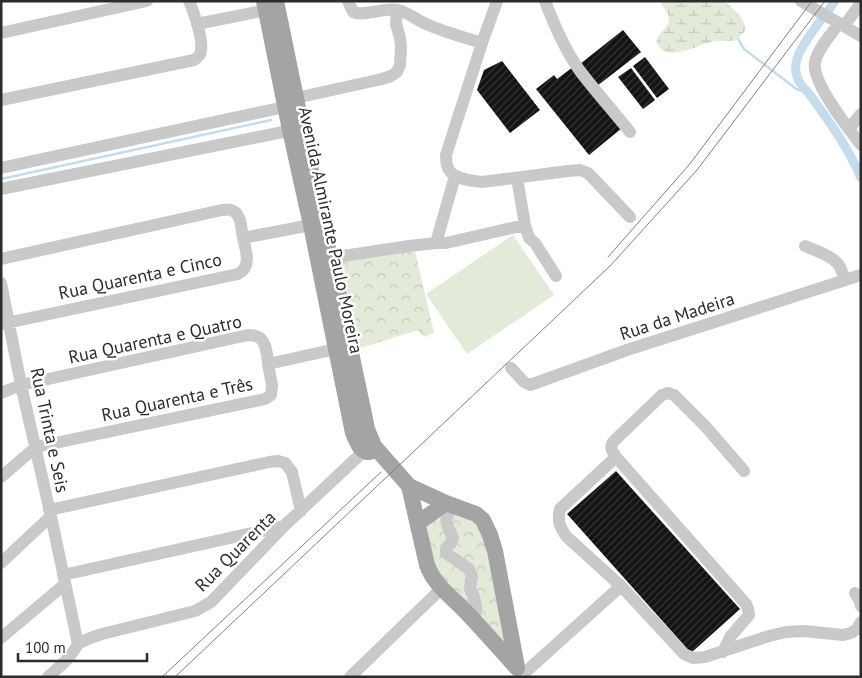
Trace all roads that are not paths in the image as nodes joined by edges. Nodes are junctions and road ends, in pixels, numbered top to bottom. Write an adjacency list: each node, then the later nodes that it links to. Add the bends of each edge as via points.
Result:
1 (147, 1): 13 (street)
2 (189, 1): 12 (street)
3 (348, 1): 10 (street, via 356,14)
4 (498, 1): 15 (street)
5 (545, 1): 21 (street, via 572,59)
6 (801, 1): 11 (street)
7 (852, 1): 11 (street)
8 (861, 3): 11 (street)
9 (270, 4): 12 (street); 17 (main road, Avenida Almirante Paulo Moreira)
10 (404, 8): 15 (street, via 430,26); 17 (street, via 396,24 401,46 400,65 396,72)
11 (835, 21): 14 (street); 20 (street, via 814,64 824,92)
12 (197, 24): 16 (street, via 202,49 194,60)
13 (1, 33)
14 (861, 36)
15 (482, 43): 24 (street, via 446,155 446,163)
16 (1, 100)
17 (292, 103): 19 (main road, Avenida Almirante Paulo Moreira); 23 (street)
18 (861, 114): 20 (street)
19 (296, 129): 26 (street); 28 (main road, Avenida Almirante Paulo Moreira); 33 (main road, Avenida Almirante Paulo Moreira)
20 (849, 129): 22 (street)
21 (630, 132)
22 (861, 145)
23 (1, 168)
24 (455, 176): 25 (street, via 482,182); 31 (street)
25 (517, 178): 27 (street, via 580,170 588,173); 29 (street)
26 (1, 189)
27 (630, 217)
28 (310, 225): 30 (street, Rua Quarenta e Cinco); 40 (main road, Avenida Almirante Paulo Moreira)
29 (525, 225): 31 (street); 36 (street, via 529,238)
30 (243, 238): 34 (street, via 237,213 222,210); 39 (street, Rua Quarenta e Cinco, via 248,262 238,274)
31 (436, 243): 33 (street)
32 (804, 246): 37 (street, via 837,262)
33 (330, 258): 40 (main road, Avenida Almirante Paulo Moreira, via 338,291)
34 (1, 259)
35 (861, 274): 37 (street, Rua da Madeira)
36 (556, 276)
37 (845, 279): 43 (street, Rua da Madeira, via 533,384 524,382)
38 (1, 283): 39 (street, Rua Trinta e Seis)
39 (5, 324): 44 (street, Rua Trinta e Seis)
40 (338, 325): 41 (main road, Avenida Almirante Paulo Moreira); 47 (main road, Avenida Almirante Paulo Moreira, via 371,440)
41 (336, 349): 42 (street, Rua Quarenta e Três); 47 (main road, Avenida Almirante Paulo Moreira, via 357,443 361,449)
42 (268, 364): 44 (street, Rua Quarenta e Quatro, via 261,338 248,335); 46 (street, Rua Quarenta e Três, via 272,390 265,399)
43 (511, 368)
44 (21, 386): 45 (street, Rua Quarenta e Quatro); 46 (street, Rua Trinta e Seis)
45 (1, 393)
46 (36, 447): 50 (street, Rua Quarenta e Três); 54 (street, Rua Trinta e Seis)
47 (370, 450): 51 (main road, Avenida Almirante Paulo Moreira); 53 (street, Rua Quarenta)
48 (616, 457): 49 (street, via 611,449 612,443 662,394 668,392 706,427); 59 (street, via 560,510 558,516 561,530 567,537); 67 (street, via 746,604 749,616 730,637)
49 (744, 471)
50 (1, 477)
51 (409, 486): 52 (main road, Avenida Almirante Paulo Moreira); 55 (main road, Avenida Almirante Paulo Moreira)
52 (450, 504): 55 (main road); 63 (street, via 446,525 453,538 446,553 469,570 472,576 470,589 476,607); 68 (main road, Avenida Almirante Paulo Moreira, via 476,514 490,535)
53 (301, 511): 54 (street, via 292,472 285,463 278,461); 56 (street, Rua Quarenta)
54 (50, 513): 57 (street); 58 (street, Rua Trinta e Seis)
55 (418, 523): 60 (main road, Avenida Almirante Paulo Moreira, via 430,571)
56 (284, 526): 58 (street); 66 (street, Rua Quarenta, via 204,607 102,634)
57 (1, 563)
58 (64, 580): 65 (street); 66 (street, Rua Trinta e Seis)
59 (621, 586): 67 (street, via 684,654 693,658); 68 (street)
60 (442, 588): 63 (main road, Avenida Almirante Paulo Moreira); 70 (street)
61 (855, 593): 62 (street)
62 (861, 606)
63 (475, 622): 68 (main road, Avenida Almirante Paulo Moreira)
64 (861, 622): 67 (street, via 857,630 843,635 786,632)
65 (1, 638)
66 (78, 644): 69 (street, via 66,662)
67 (722, 652)
68 (519, 674)
69 (48, 677)
70 (350, 677)

